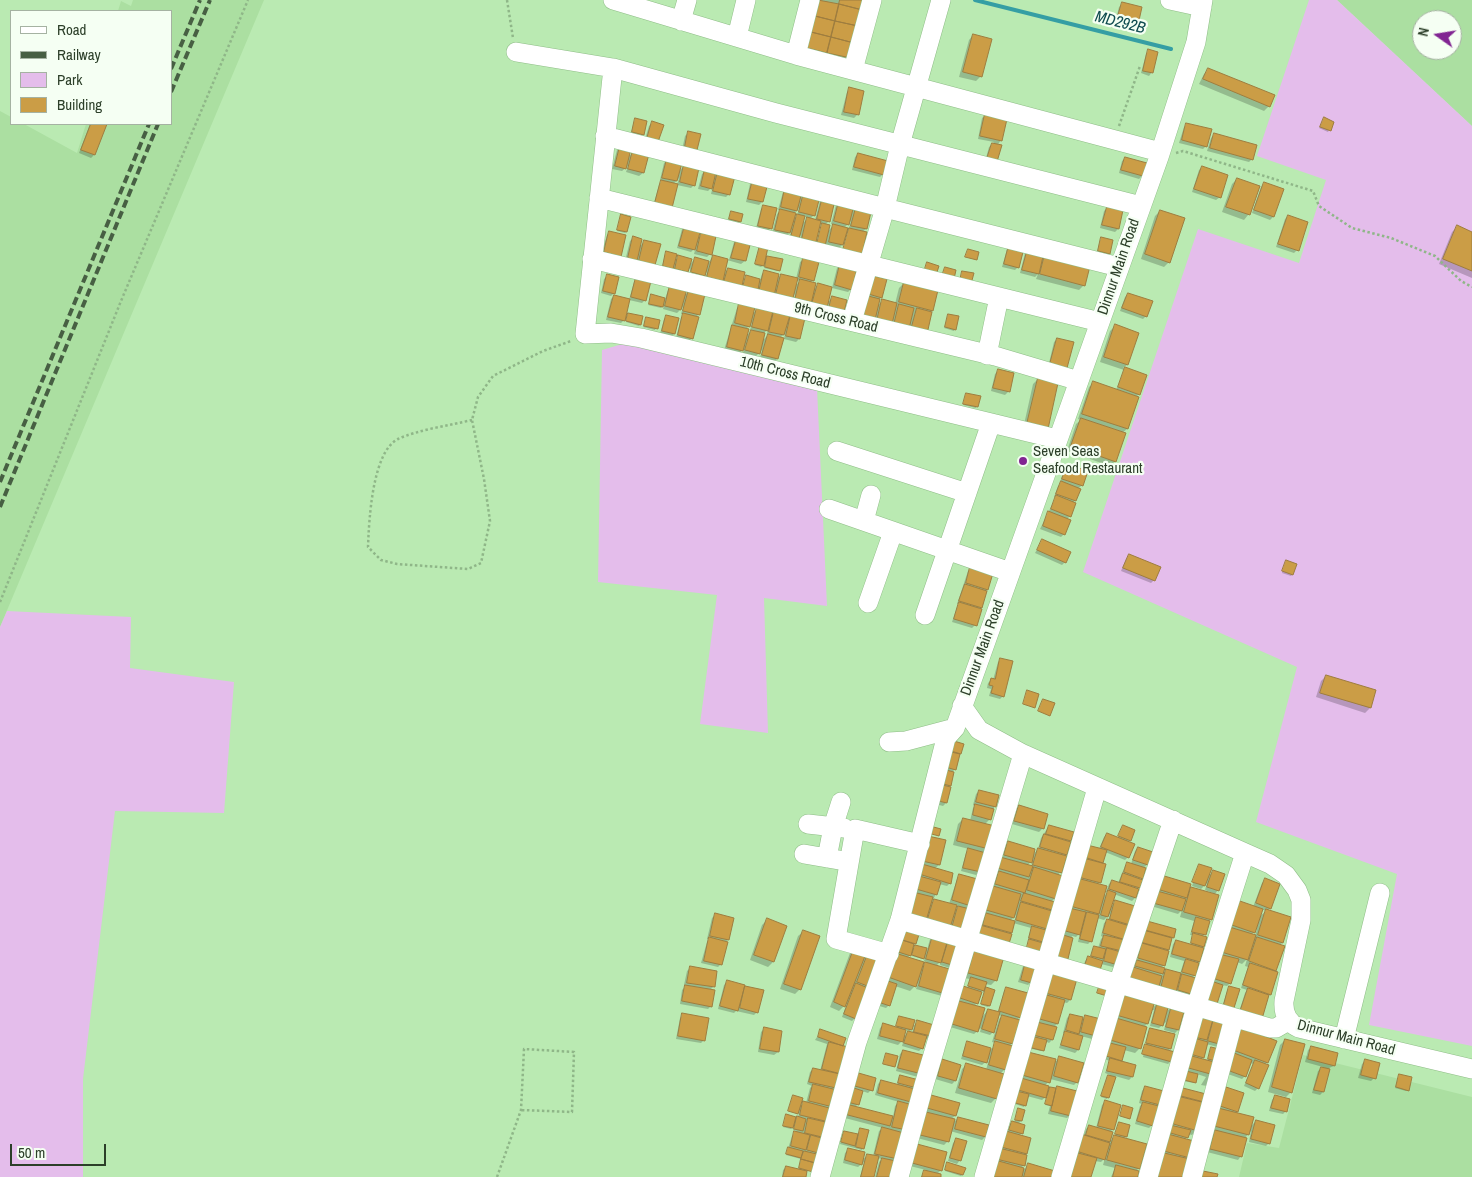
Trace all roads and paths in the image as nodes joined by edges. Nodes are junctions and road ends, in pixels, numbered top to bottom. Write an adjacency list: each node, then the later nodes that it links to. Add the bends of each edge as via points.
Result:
1 (248, 0): 47 (path, via 121,301)
2 (507, 0): 13 (path)
3 (687, 0): 11 (street)
4 (746, 0): 12 (street)
5 (810, 0): 14 (street)
6 (872, 0): 17 (street)
7 (941, 0): 18 (street)
8 (1170, 0): 10 (street)
9 (621, 1): 11 (street)
10 (1202, 4): 22 (street, Dinnur Main Road, via 1196,42)
11 (681, 20): 12 (street)
12 (737, 37): 14 (street)
13 (516, 52): 16 (street)
14 (796, 55): 17 (street)
15 (1140, 66): 20 (path)
16 (613, 68): 19 (street); 21 (street)
17 (853, 70): 18 (street)
18 (917, 87): 20 (street); 21 (street)
19 (605, 136): 23 (street); 25 (street)
20 (1114, 140): 22 (street)
21 (900, 145): 24 (street); 25 (street)
22 (1160, 152): 24 (street, Dinnur Main Road); 29 (path, via 1183,151 1313,191 1319,206 1352,228 1391,238 1435,256)
23 (598, 198): 26 (street); 27 (street)
24 (1141, 206): 28 (street, Dinnur Main Road)
25 (885, 208): 27 (street); 28 (street)
26 (592, 259): 31 (street, 9th Cross Road); 33 (street)
27 (869, 265): 30 (street); 31 (street)
28 (1119, 267): 32 (street, Dinnur Main Road)
29 (1472, 287)
30 (999, 297): 32 (street); 34 (street)
31 (852, 322): 34 (street, 9th Cross Road)
32 (1100, 322): 35 (street, Dinnur Main Road)
33 (585, 334): 36 (path, via 493,376 478,397); 37 (street, 10th Cross Road, via 611,333 641,338)
34 (987, 355): 35 (street, 9th Cross Road)
35 (1079, 381): 38 (street, Dinnur Main Road)
36 (472, 420): 36 (path, via 396,440 383,455 368,522 368,547 381,560 468,569 481,563 490,521)
37 (991, 423): 38 (street, 10th Cross Road); 40 (street)
38 (1057, 439): 46 (street, Dinnur Main Road)
39 (837, 451): 40 (street)
40 (966, 493): 45 (street)
41 (872, 495): 43 (street)
42 (829, 510): 43 (street)
43 (864, 522): 44 (street)
44 (893, 532): 45 (street); 48 (street)
45 (947, 550): 46 (street); 49 (street)
46 (1010, 572): 50 (street, Dinnur Main Road)
47 (0, 602)
48 (868, 603)
49 (925, 615)
50 (962, 706): 51 (street); 53 (street, Dinnur Main Road, via 979,730)
51 (955, 728): 52 (street, via 906,741); 60 (street, via 946,738)
52 (889, 742)
53 (1023, 754): 54 (street, Dinnur Main Road); 67 (street)
54 (1096, 788): 56 (street, Dinnur Main Road); 69 (street)
55 (841, 802): 58 (street)
56 (1173, 820): 61 (street, Dinnur Main Road); 70 (street)
57 (808, 824): 58 (street)
58 (833, 827): 59 (street); 63 (street)
59 (855, 829): 60 (street); 64 (street)
60 (920, 844): 66 (street)
61 (1245, 853): 71 (street); 73 (street, Dinnur Main Road, via 1286,875 1298,890 1301,900 1302,920 1283,1008)
62 (804, 854): 63 (street)
63 (827, 858): 64 (street)
64 (848, 861): 68 (street, via 836,939)
65 (1380, 892): 74 (street)
66 (900, 920): 67 (street); 68 (street)
67 (967, 940): 69 (street); 79 (street)
68 (889, 954): 78 (street, via 857,1042)
69 (1046, 963): 70 (street); 80 (street)
70 (1118, 984): 71 (street); 81 (street)
71 (1196, 1007): 72 (street); 82 (street)
72 (1234, 1018): 73 (street, via 1276,1028); 83 (street)
73 (1288, 1021): 74 (street, Dinnur Main Road, via 1299,1028)
74 (1344, 1039): 75 (street, Dinnur Main Road)
75 (1472, 1069)
76 (521, 1110): 76 (path, via 572,1112 574,1052 524,1049); 77 (path)
77 (497, 1177)
78 (820, 1177)
79 (899, 1177)
80 (984, 1177)
81 (1061, 1177)
82 (1148, 1177)
83 (1192, 1177)

